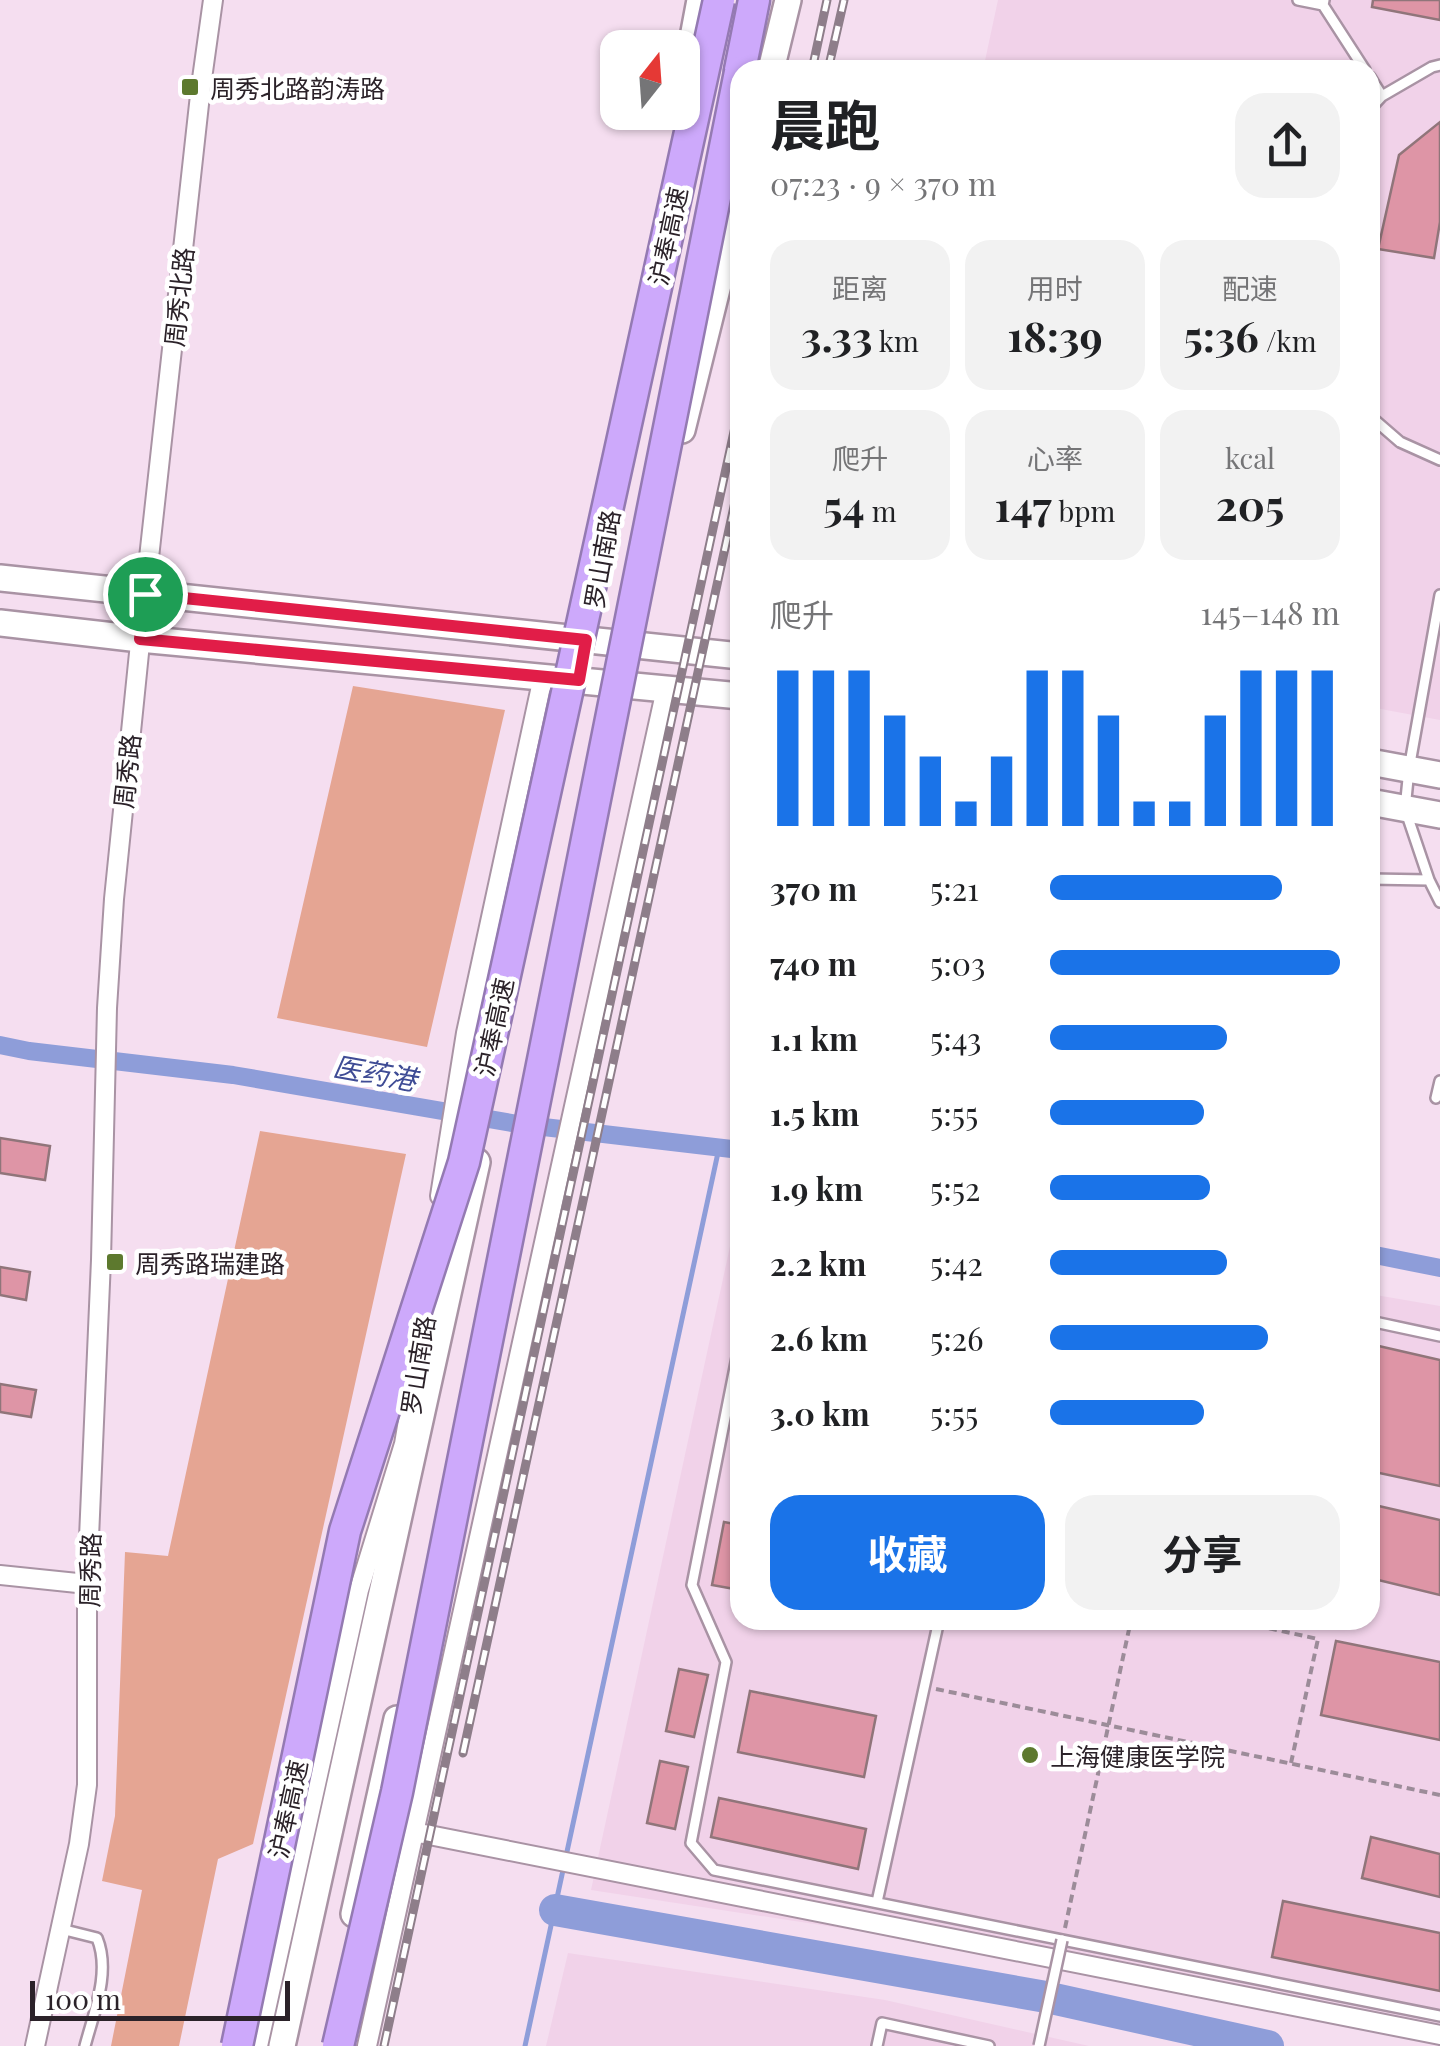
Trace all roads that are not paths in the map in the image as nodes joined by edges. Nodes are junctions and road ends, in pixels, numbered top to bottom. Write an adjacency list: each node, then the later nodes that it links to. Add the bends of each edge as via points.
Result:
1 (213, 0): 21 (street, 周秀北路)
2 (700, 0): 8 (main road)
3 (720, 0): 58 (highway, 沪奉高速, bridge, via 464,1162 346,1531)
4 (754, 0): 9 (highway, 沪奉高速)
5 (788, 0): 10 (main road)
6 (1298, 0): 7 (lane)
7 (1324, 2): 11 (lane)
8 (694, 30)
9 (742, 60)
10 (773, 60)
11 (1359, 60)
12 (1440, 65): 14 (lane)
13 (1380, 93): 14 (lane)
14 (1382, 96)
15 (730, 121): 62 (highway, 沪奉高速, bridge, via 401,1772)
16 (677, 130): 25 (main road, 罗山南路)
17 (730, 236): 26 (main road, 罗山南路)
18 (1380, 425): 19 (lane)
19 (1440, 460)
20 (0, 578): 21 (main road)
21 (145, 594): 24 (street, 周秀路); 25 (main road)
22 (1440, 595): 34 (lane)
23 (0, 624): 24 (main road)
24 (140, 639): 28 (main road); 48 (street, 周秀路, via 107,1008)
25 (586, 640): 26 (main road); 29 (main road, 罗山南路)
26 (629, 645): 27 (main road); 30 (main road, 罗山南路)
27 (730, 655)
28 (542, 677): 29 (main road); 59 (street, 罗山南路, via 462,1057 404,1444 359,1590)
29 (579, 680): 30 (main road); 60 (main road, 罗山南路)
30 (621, 685): 31 (main road); 61 (main road, 罗山南路, bridge)
31 (666, 689): 32 (main road); 50 (street)
32 (730, 695)
33 (1380, 764): 34 (main road)
34 (1409, 769): 35 (main road); 37 (lane)
35 (1440, 776)
36 (1380, 804): 37 (main road)
37 (1404, 808): 38 (main road); 40 (lane)
38 (1440, 815)
39 (1380, 878): 40 (lane)
40 (1429, 880): 41 (lane)
41 (1440, 902)
42 (1440, 1082): 43 (lane)
43 (1436, 1098)
44 (1380, 1323): 45 (lane)
45 (1440, 1336)
46 (730, 1393): 51 (lane, via 692,1585 726,1662 691,1843 714,1870)
47 (0, 1575): 48 (street)
48 (87, 1584): 52 (street, 周秀路, via 87,1785)
49 (937, 1630): 51 (lane)
50 (414, 1832): 55 (street); 63 (street)
51 (877, 1902): 53 (lane)
52 (60, 1929): 56 (street, 周秀路); 57 (lane, via 98,1938 104,1952)
53 (1062, 1940): 54 (lane); 66 (lane, bridge)
54 (1440, 2016)
55 (1440, 2035)
56 (35, 2046)
57 (85, 2046)
58 (237, 2046)
59 (258, 2046)
60 (282, 2046)
61 (324, 2046)
62 (338, 2046)
63 (368, 2046)
64 (876, 2046): 65 (lane, via 882,2023)
65 (989, 2046)
66 (1039, 2046)

